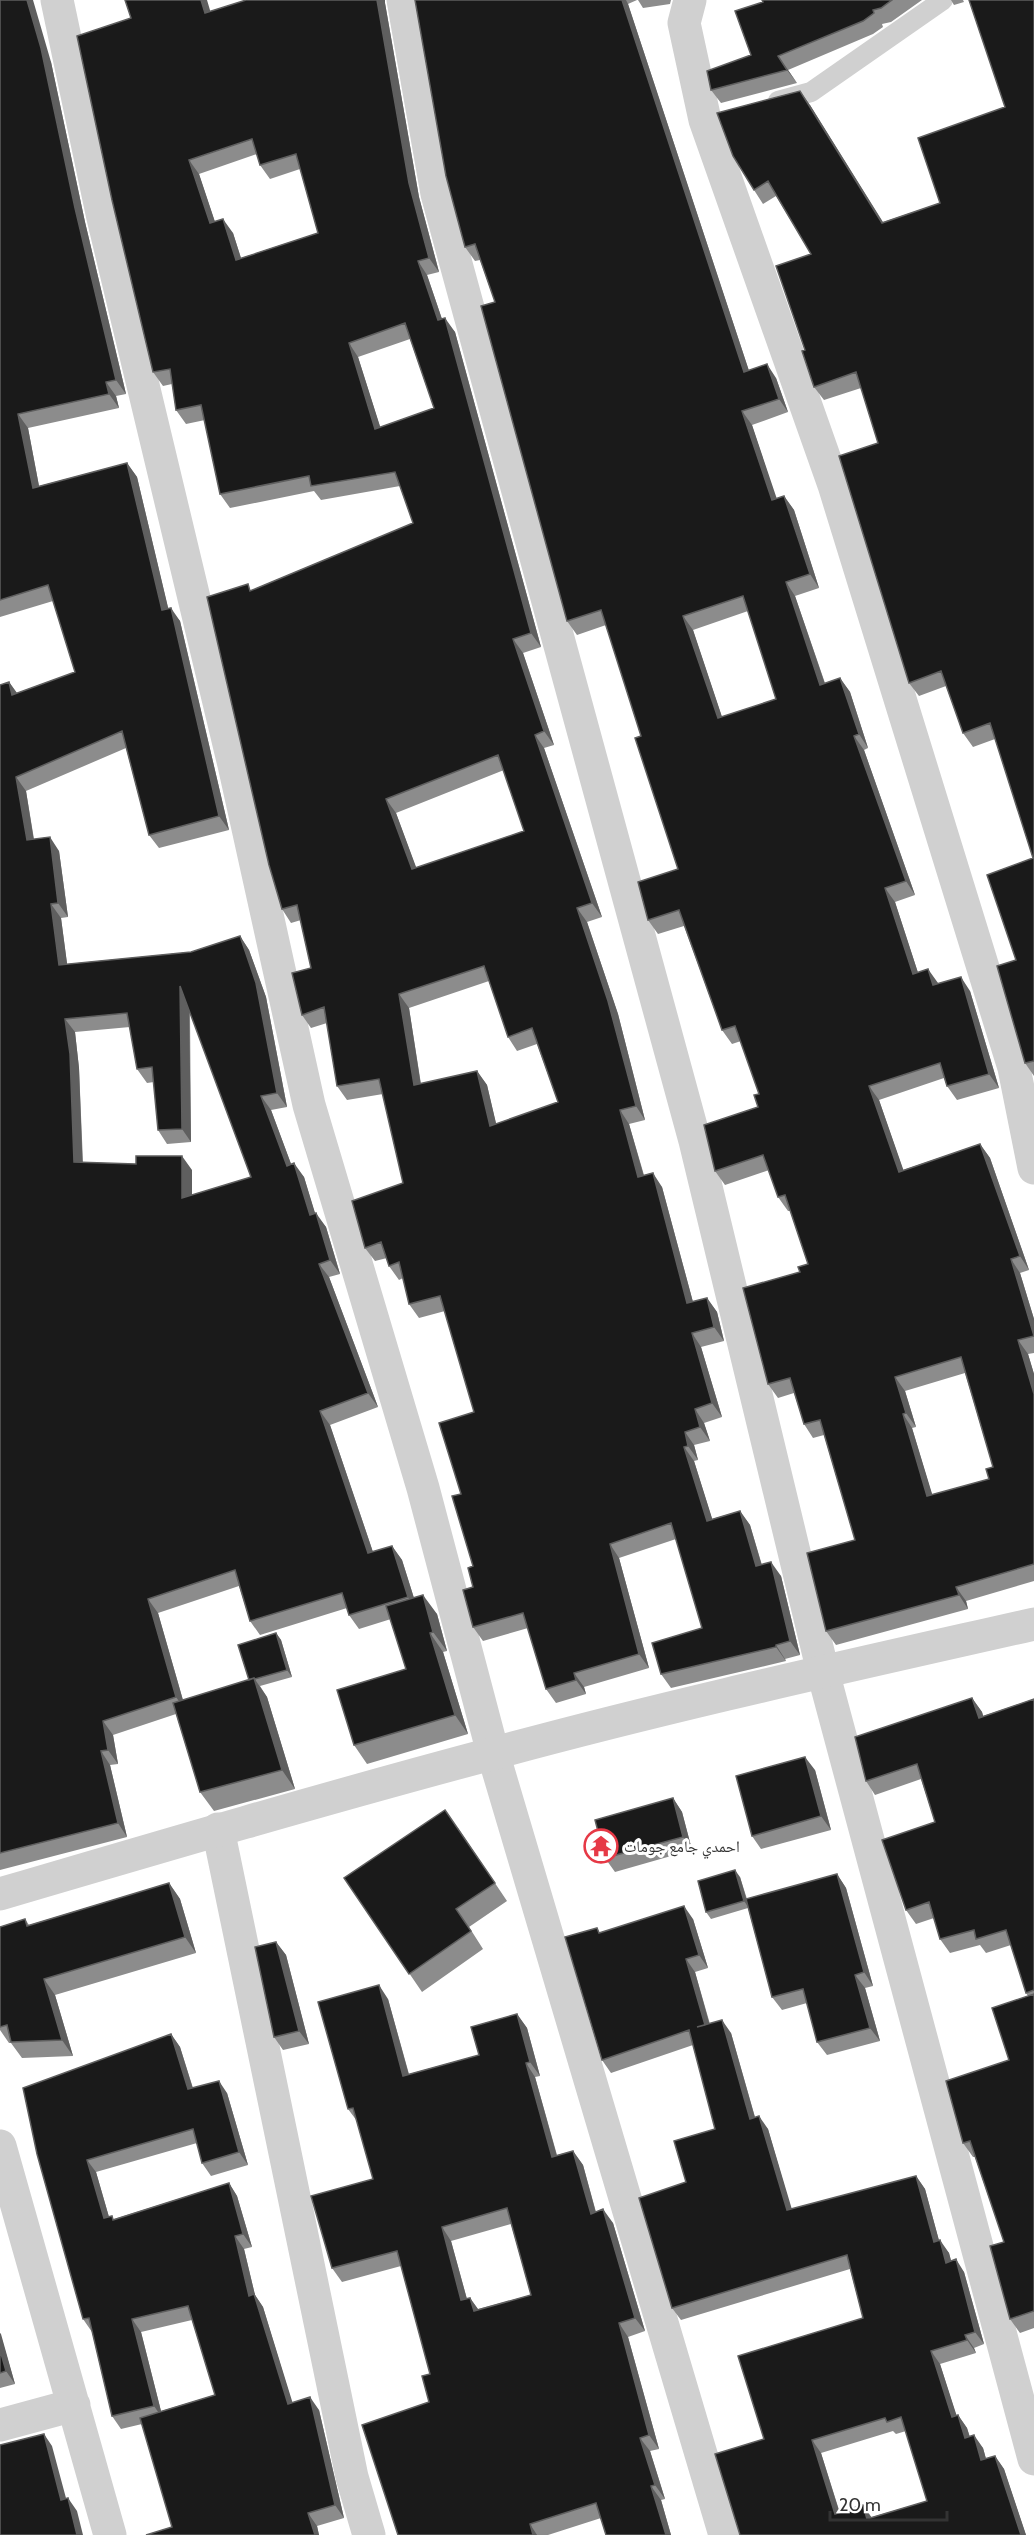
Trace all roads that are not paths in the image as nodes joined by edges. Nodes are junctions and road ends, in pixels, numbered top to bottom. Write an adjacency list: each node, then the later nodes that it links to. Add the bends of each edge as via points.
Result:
1 (57, 0): 9 (street, via 103,218 231,753 309,1105 423,1488)
2 (402, 0): 8 (street, via 436,194 695,1141)
3 (690, 0): 6 (street, via 684,23 841,508 1014,1068)
4 (943, 0): 5 (lane, via 811,92)
5 (758, 106)
6 (1034, 1168)
7 (1034, 1624): 8 (street)
8 (823, 1672): 9 (street); 15 (street)
9 (493, 1753): 10 (street); 18 (street)
10 (218, 1829): 11 (street); 17 (street, via 352,2477)
11 (0, 1894)
12 (0, 2146): 13 (street)
13 (74, 2405): 14 (street); 16 (street)
14 (0, 2425)
15 (1034, 2459)
16 (110, 2535)
17 (369, 2535)
18 (725, 2535)

